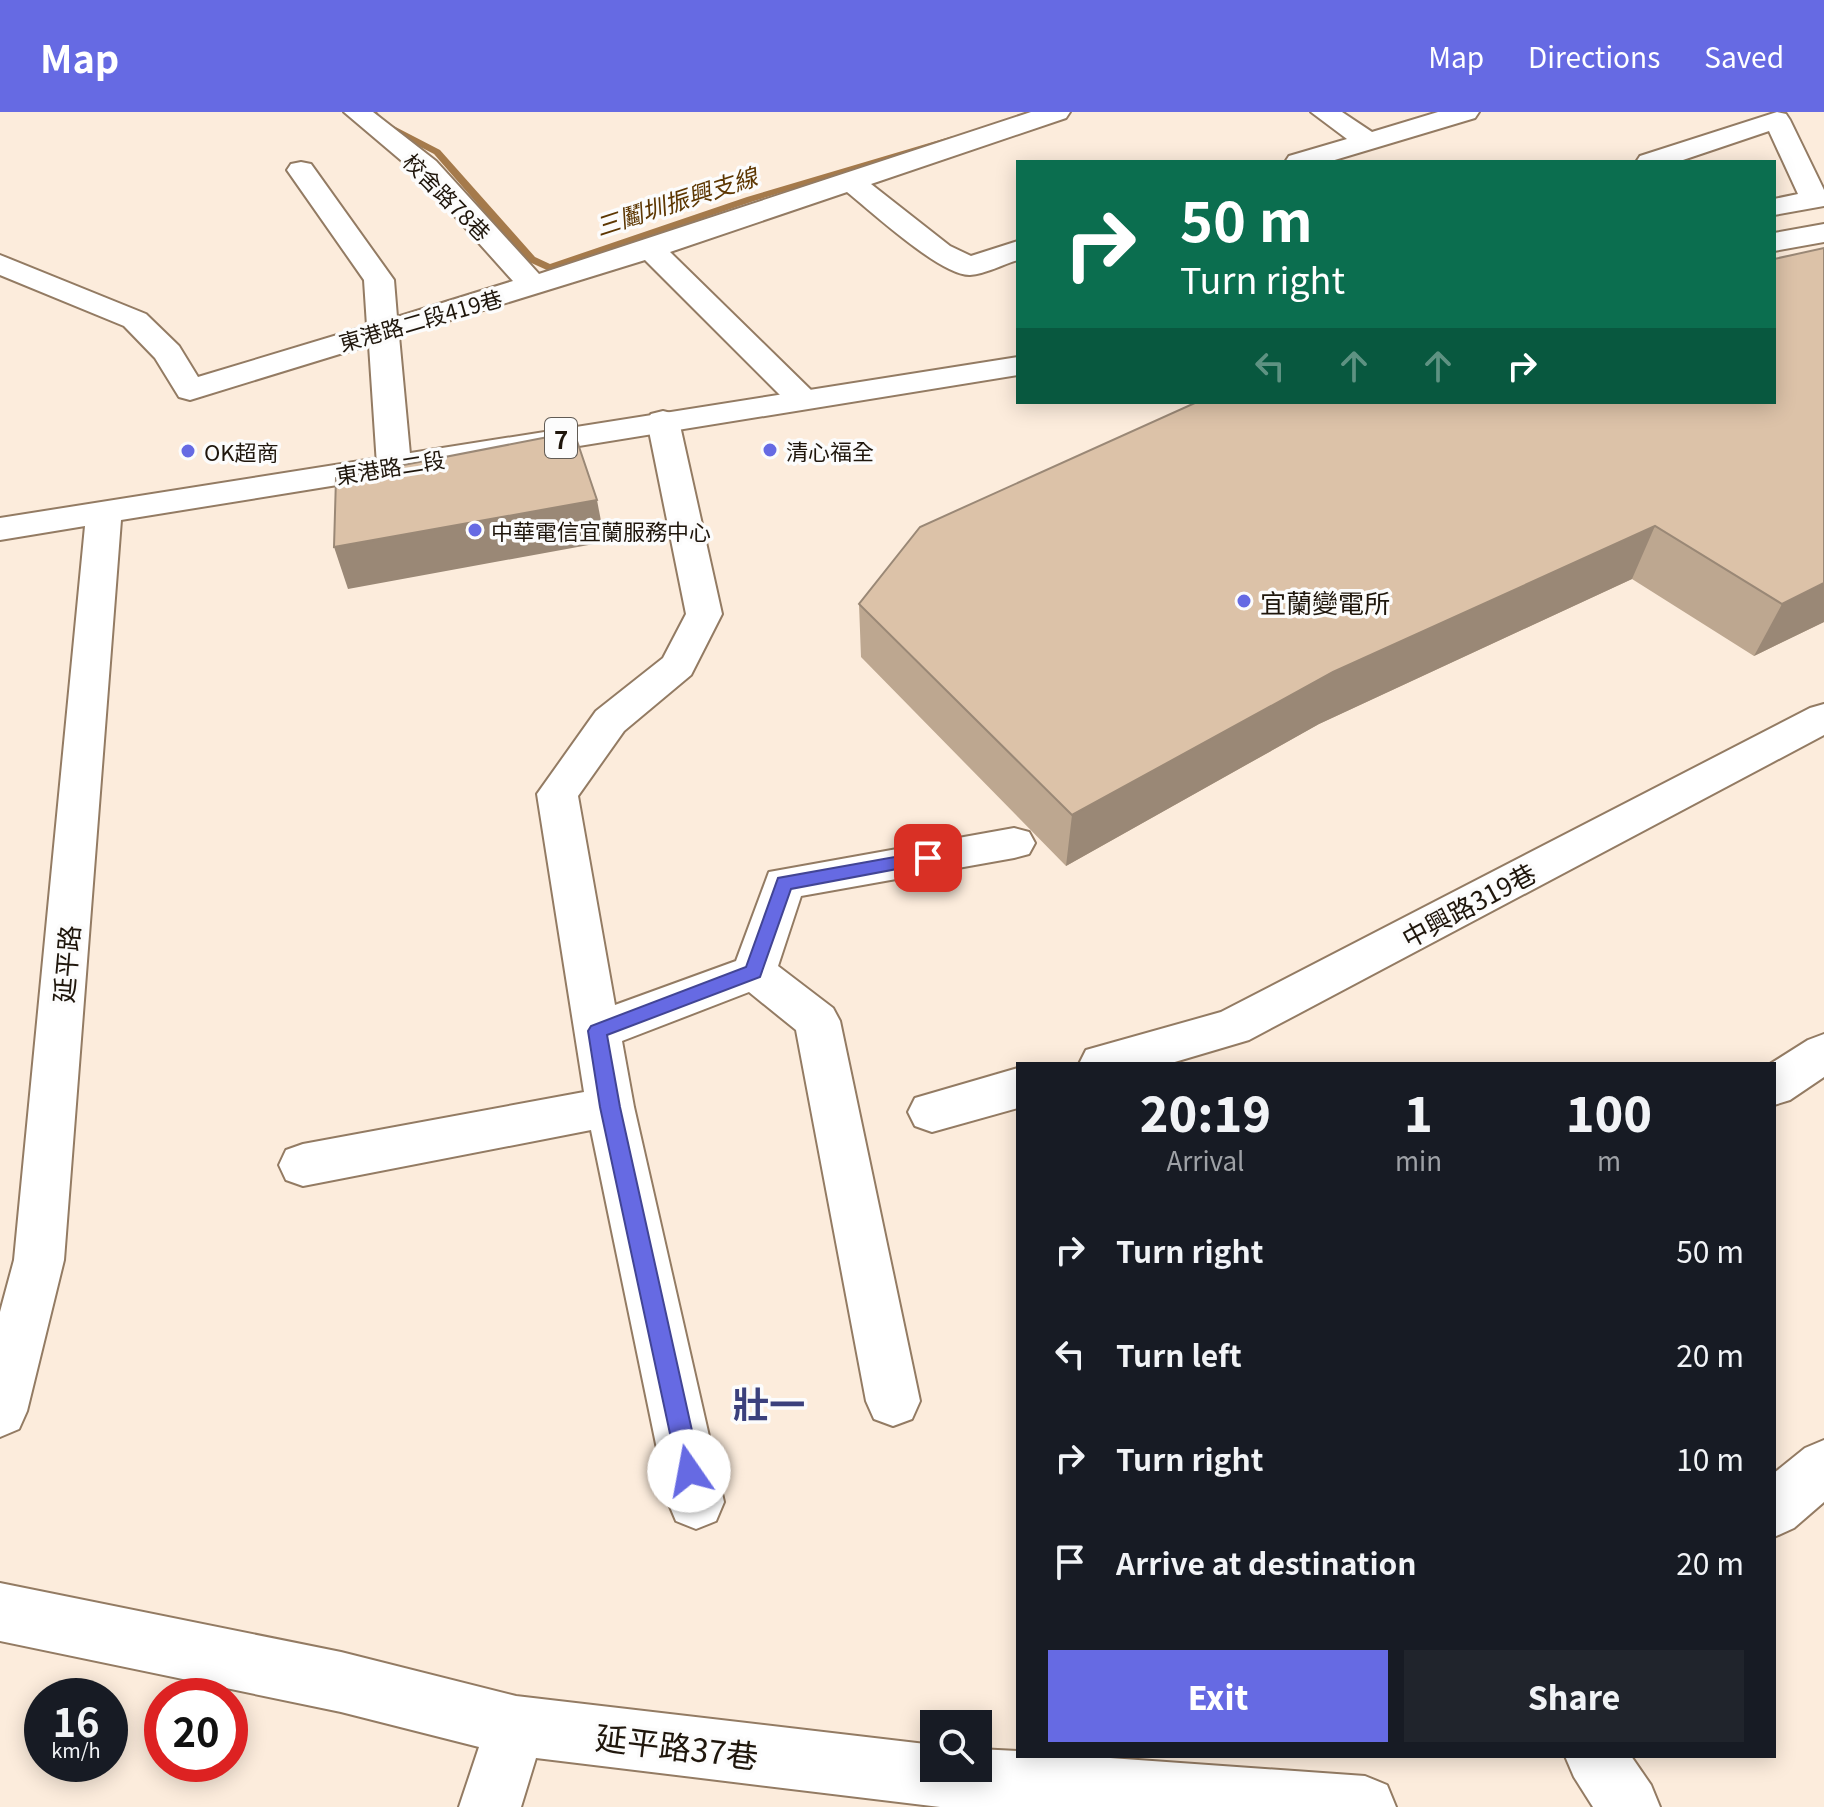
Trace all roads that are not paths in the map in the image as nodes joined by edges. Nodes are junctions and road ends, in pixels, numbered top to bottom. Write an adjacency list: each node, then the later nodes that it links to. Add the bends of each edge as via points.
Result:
1 (357, 112): 18 (main road, 校舍路78巷, via 426,167)
2 (1057, 112): 9 (main road, 東港路二段419巷)
3 (1324, 112): 5 (main road)
4 (1466, 112): 5 (main road)
5 (1368, 141): 6 (main road)
6 (1306, 160)
7 (1656, 160): 10 (main road, via 1777,120)
8 (301, 170): 19 (main road, via 379,280)
9 (852, 182): 13 (main road, 東港路二段419巷); 14 (main road, via 940,252 969,266)
10 (1819, 199): 11 (main road)
11 (1776, 207)
12 (1824, 233): 15 (main road)
13 (650, 249): 18 (main road, 東港路二段419巷); 21 (main road)
14 (1016, 251)
15 (1780, 255): 16 (main road)
16 (1824, 261)
17 (0, 264): 19 (main road, 東港路二段419巷, via 135,320 168,353 190,390)
18 (534, 286): 19 (main road, 東港路二段419巷)
19 (383, 330): 23 (main road)
20 (1016, 366): 21 (main road, 東港路二段 / 7)
21 (802, 399): 22 (main road, 東港路二段 / 7)
22 (663, 421): 23 (main road, 東港路二段 / 7); 29 (main road, via 704,614 678,666 610,721 557,794)
23 (394, 465): 24 (main road, 東港路二段 / 7)
24 (104, 511): 25 (main road, 東港路二段 / 7); 38 (main road, 延平路, via 39,1260)
25 (0, 529)
26 (1824, 718): 31 (main road, 中興路319巷, via 1233,1027)
27 (1014, 843): 28 (main road, via 784,883)
28 (754, 972): 29 (main road); 37 (main road, via 817,1021)
29 (597, 1031): 34 (main road)
30 (1824, 1053): 32 (main road)
31 (1109, 1062)
32 (1776, 1085)
33 (1016, 1089): 35 (main road)
34 (610, 1107): 36 (main road); 40 (main road)
35 (932, 1112)
36 (303, 1165)
37 (893, 1401)
38 (0, 1411)
39 (1824, 1467): 41 (main road)
40 (696, 1502)
41 (1776, 1507)
42 (0, 1612): 43 (main road, 延平路37巷, via 341,1682)
43 (516, 1726): 45 (main road, 延平路37巷); 46 (main road)
44 (1596, 1758): 48 (main road)
45 (932, 1791): 47 (main road, 延平路37巷)
46 (490, 1807)
47 (1365, 1807)
48 (1629, 1807)

